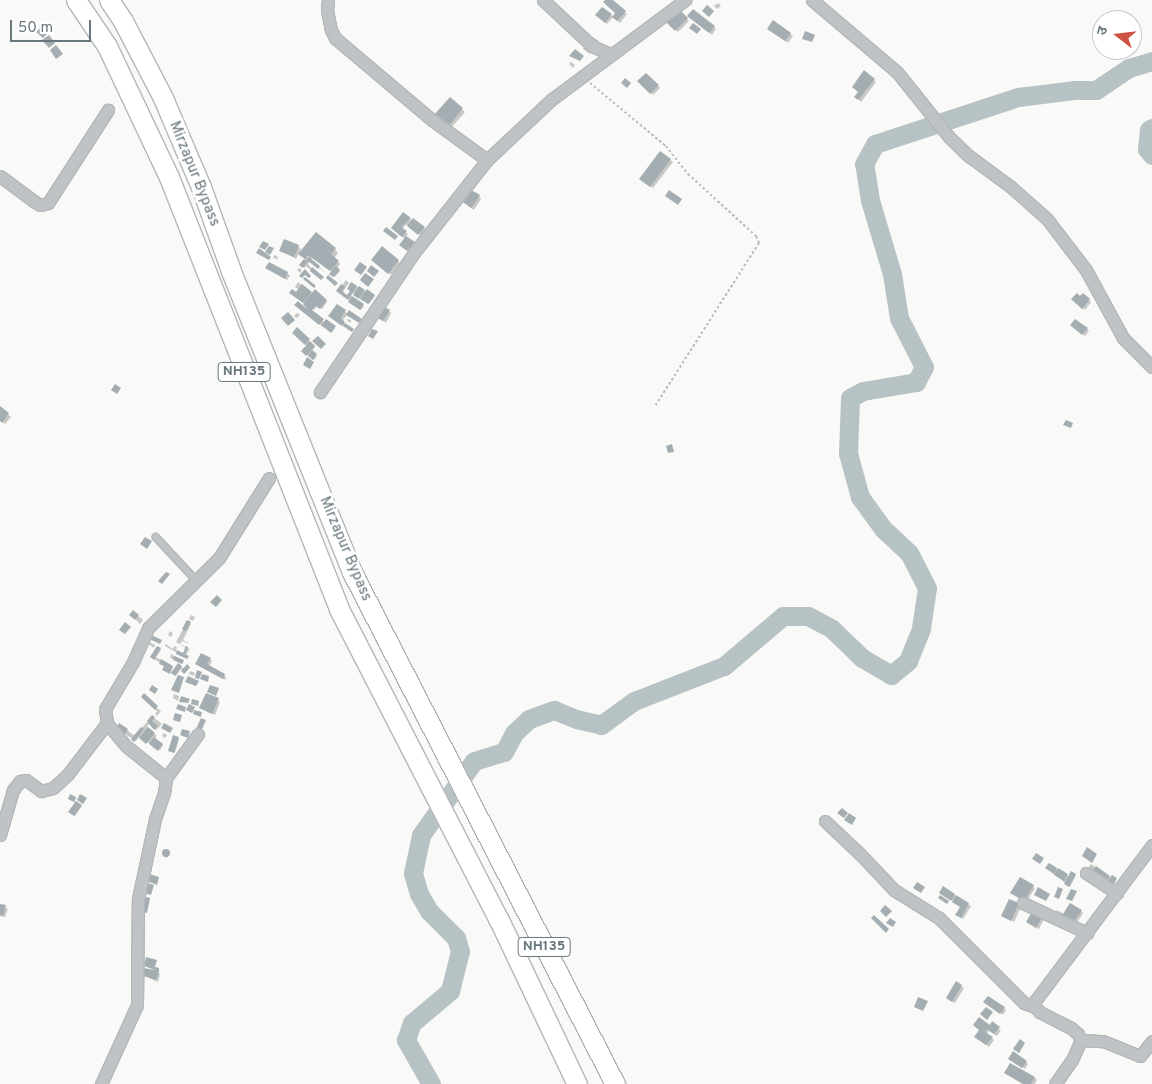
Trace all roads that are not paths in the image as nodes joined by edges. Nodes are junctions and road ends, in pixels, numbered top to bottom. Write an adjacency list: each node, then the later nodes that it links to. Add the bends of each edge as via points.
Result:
1 (76, 0): 30 (highway, NH135, via 108,46 169,177 339,608 499,920)
2 (109, 0): 31 (highway, Mirzapur Bypass / NH135, via 163,98 201,187 352,572)
3 (328, 0): 9 (street, via 327,10 335,38 432,120)
4 (543, 0): 7 (street, via 592,46)
5 (685, 0): 7 (street)
6 (812, 0): 11 (street, via 897,72 968,156 1011,187 1047,219 1086,270 1124,338)
7 (610, 54): 9 (street, via 552,99)
8 (108, 110): 10 (street, via 48,203 35,202)
9 (487, 160): 12 (street, via 413,254)
10 (0, 176)
11 (1152, 367)
12 (320, 392)
13 (269, 478): 15 (street, via 219,558)
14 (156, 537): 15 (lane)
15 (198, 582): 16 (street, via 148,628 133,662 108,701 104,715)
16 (107, 723): 18 (street, via 126,746); 20 (street, via 68,774 53,788 41,791 26,780 20,781 13,790)
17 (198, 734): 18 (street)
18 (166, 778): 29 (street, via 138,899 137,1005)
19 (825, 822): 26 (street, via 894,890 939,918 1024,1003)
20 (0, 835)
21 (1152, 845): 23 (street)
22 (1086, 873): 23 (street)
23 (1117, 893): 25 (street)
24 (1023, 903): 25 (street)
25 (1087, 933): 26 (street, via 1039,994)
26 (1035, 1006): 27 (street, via 1078,1034)
27 (1081, 1040): 28 (street, via 1103,1041 1140,1056); 32 (street)
28 (1152, 1041)
29 (101, 1084)
30 (577, 1084)
31 (615, 1084)
32 (1055, 1084)

